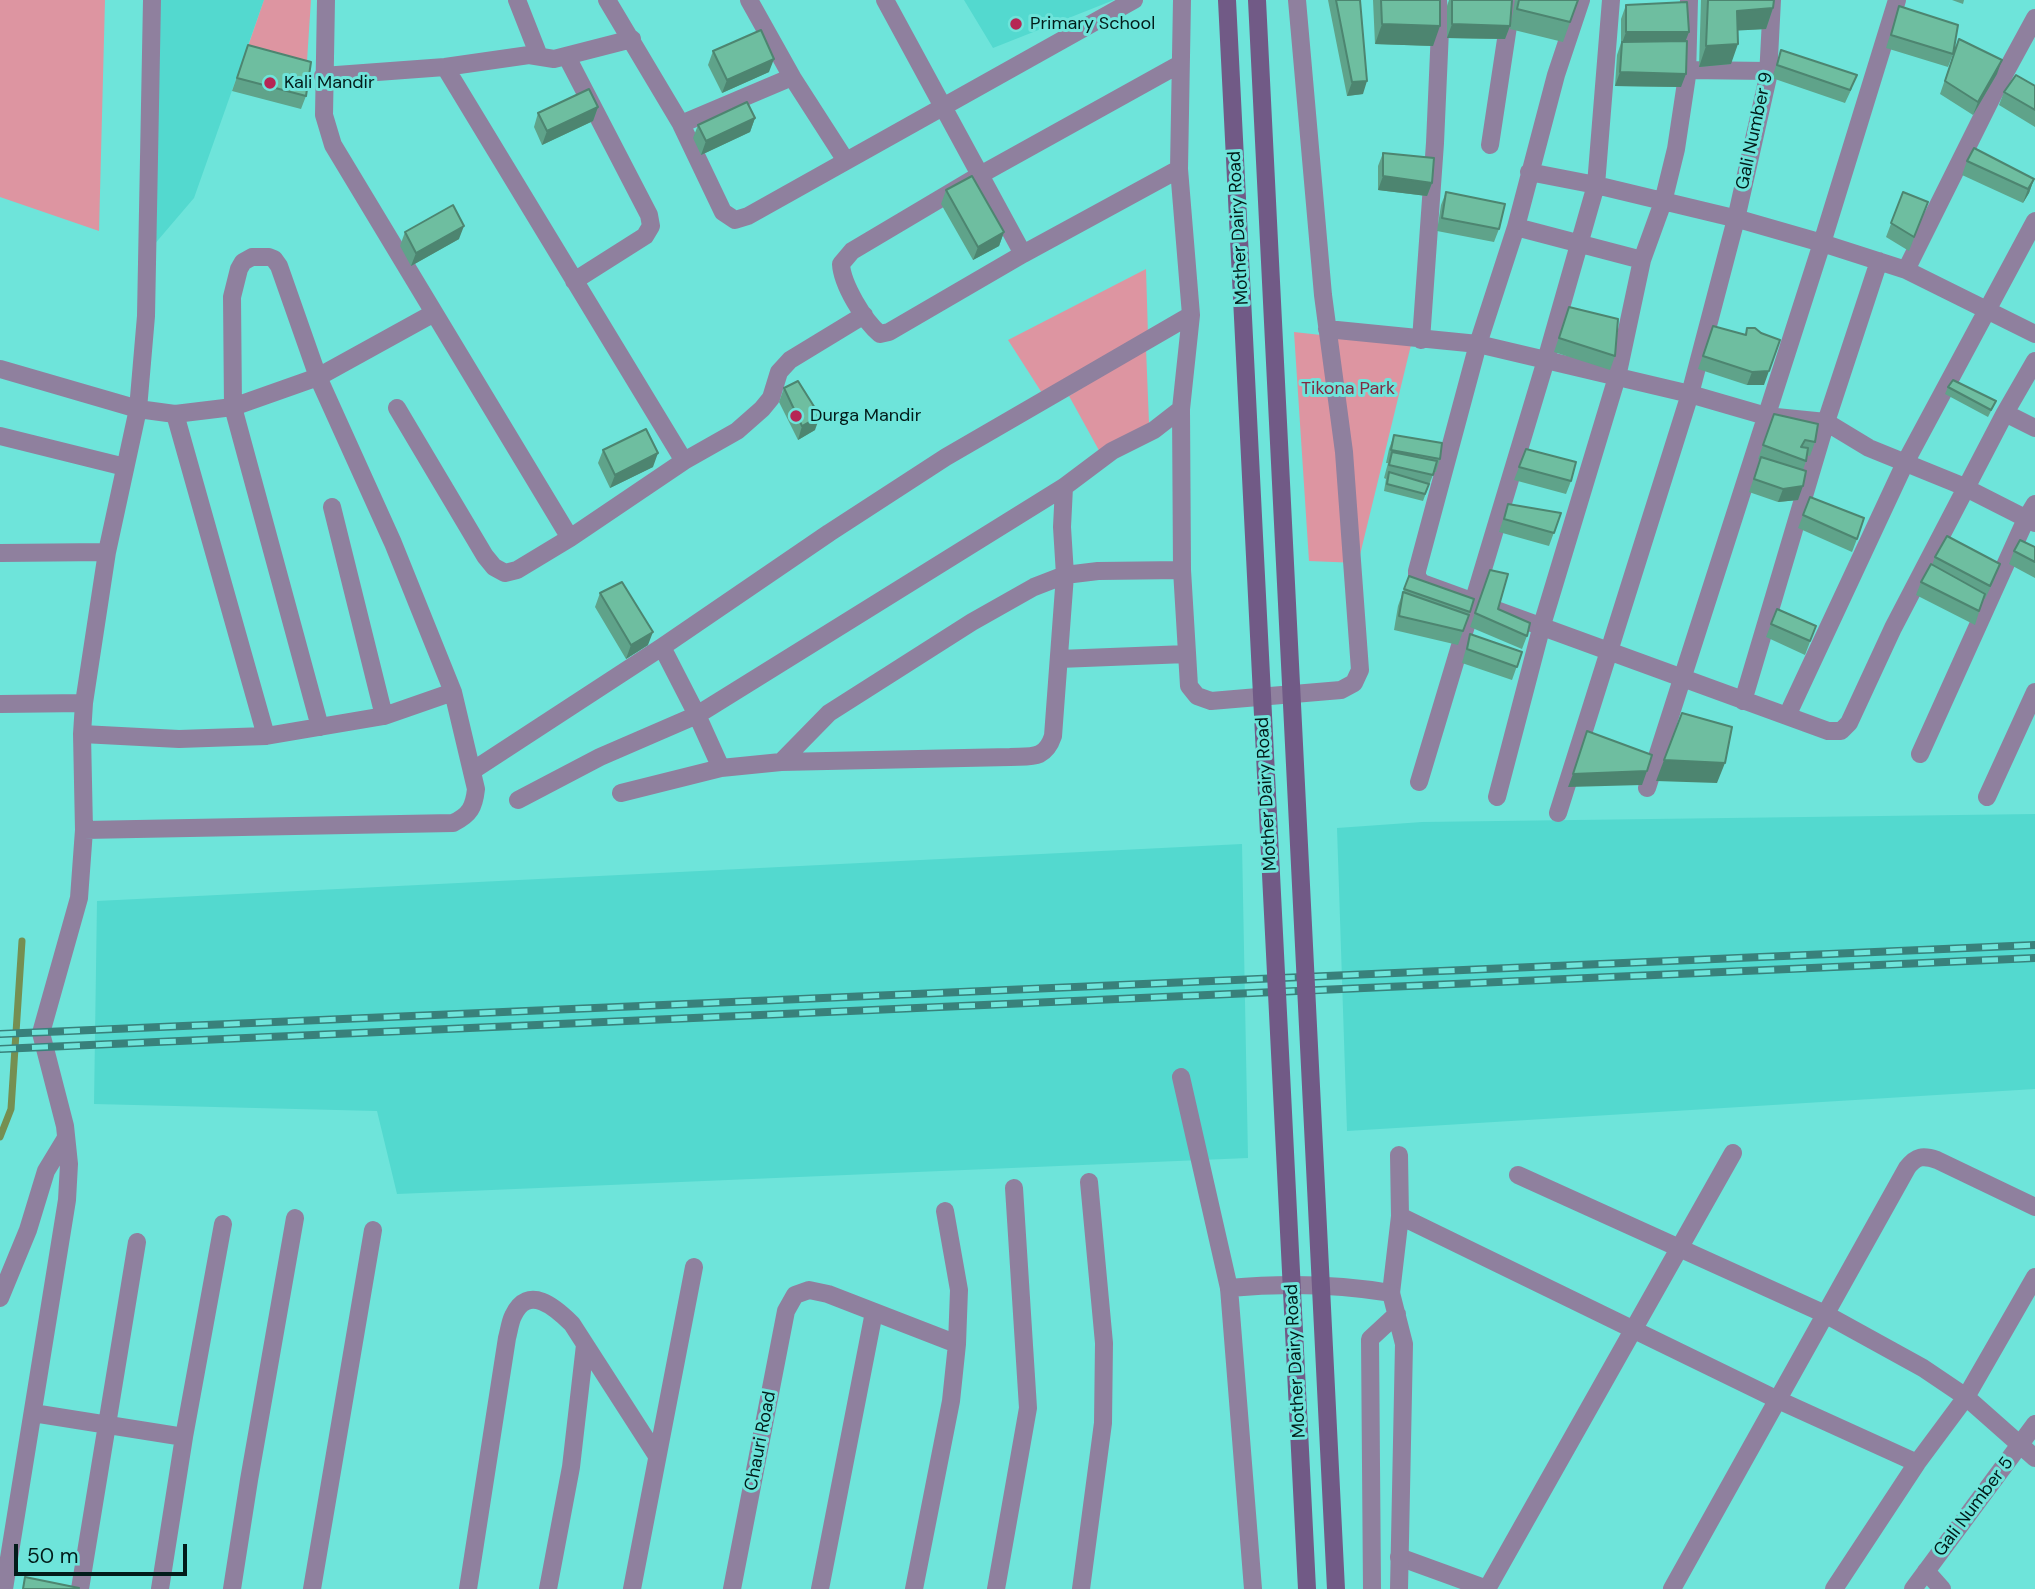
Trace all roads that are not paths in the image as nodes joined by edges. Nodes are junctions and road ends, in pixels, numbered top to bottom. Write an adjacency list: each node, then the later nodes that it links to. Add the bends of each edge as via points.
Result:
1 (152, 0): 64 (street, via 146,316)
2 (326, 0): 27 (street)
3 (517, 0): 21 (street)
4 (607, 0): 20 (street)
5 (749, 0): 28 (street)
6 (885, 0): 29 (street)
7 (1134, 0): 29 (street)
8 (1182, 0): 23 (street)
9 (1227, 0): 166 (main road, Mother Dairy Road, bridge)
10 (1257, 0): 167 (main road, Mother Dairy Road, bridge)
11 (1297, 0): 52 (street)
12 (1438, 0): 54 (street, via 1435,143)
13 (1511, 0): 31 (street)
14 (1581, 0): 34 (street)
15 (1611, 0): 36 (street)
16 (1689, 0): 25 (street)
17 (1772, 0): 26 (street, Gali Number 9)
18 (1897, 0): 42 (street)
19 (2035, 18): 46 (street)
20 (632, 39): 22 (street); 30 (street)
21 (539, 56): 22 (street); 24 (street)
22 (567, 57): 47 (street, via 651,226 645,236)
23 (1180, 64): 33 (street); 35 (street)
24 (445, 67): 27 (street); 47 (street)
25 (1688, 70): 26 (street); 37 (street)
26 (1768, 71): 38 (street, Gali Number 9)
27 (323, 76): 49 (street, via 324,115 333,145)
28 (792, 77): 30 (street); 32 (street)
29 (945, 106): 32 (street); 35 (street)
30 (681, 124): 32 (street, via 723,212 735,219)
31 (1490, 145)
32 (846, 161)
33 (1179, 169): 43 (street); 51 (street)
34 (1529, 172): 36 (street); 40 (street)
35 (980, 176): 43 (street); 50 (street, via 852,251 841,264 842,278)
36 (1595, 185): 37 (street); 41 (street)
37 (1663, 201): 38 (street); 44 (street)
38 (1736, 219): 42 (street); 61 (street, Gali Number 9)
39 (2035, 221): 48 (street)
40 (1516, 227): 41 (street); 55 (street)
41 (1579, 243): 44 (street); 56 (street)
42 (1822, 243): 45 (street); 68 (street)
43 (1023, 254): 50 (street, via 889,332 880,334)
44 (1642, 260): 60 (street)
45 (1878, 261): 46 (street); 69 (street)
46 (1906, 270): 48 (street)
47 (574, 281): 72 (street)
48 (1986, 310): 53 (street); 73 (street)
49 (434, 313): 59 (street); 79 (street)
50 (864, 315): 72 (street, via 790,360 779,372 762,410 737,431)
51 (1191, 315): 65 (street); 86 (street, via 946,457)
52 (1327, 329): 54 (street); 88 (street, via 1344,452 1360,670 1354,683 1341,690 1211,701 1197,696 1189,686)
53 (2035, 334)
54 (1421, 340): 55 (street)
55 (1478, 344): 56 (street); 84 (street, via 1417,571 1422,583)
56 (1546, 360): 60 (street); 84 (street)
57 (2035, 361): 66 (street)
58 (0, 369): 64 (street)
59 (318, 377): 62 (street); 62 (street, via 279,266 269,257 252,257 239,269 232,297); 91 (street, via 393,543)
60 (1617, 377): 61 (street); 85 (street)
61 (1690, 394): 68 (street); 87 (street, Gali Number 9)
62 (233, 407): 67 (street); 99 (street)
63 (397, 408): 79 (street, via 494,568 505,573 517,570)
64 (138, 409): 67 (street); 74 (street)
65 (1181, 409): 75 (street); 82 (street)
66 (2005, 413): 70 (street); 76 (street)
67 (175, 414): 101 (street)
68 (1766, 416): 69 (street); 90 (street)
69 (1826, 422): 73 (street); 93 (street)
70 (2035, 428)
71 (0, 436): 74 (street)
72 (684, 461): 79 (street)
73 (1905, 463): 76 (street); 98 (street)
74 (125, 467): 80 (street)
75 (1064, 487): 83 (street); 96 (street)
76 (1966, 488): 78 (street); 98 (street, via 1892,628 1849,723 1841,731 1828,731)
77 (332, 507): 97 (street)
78 (2032, 515): 102 (street)
79 (570, 538)
80 (107, 552): 81 (street); 94 (street)
81 (0, 553)
82 (1182, 570): 83 (street); 88 (street)
83 (1065, 575): 89 (street); 103 (street, via 982,616 862,690 829,713)
84 (1474, 602): 85 (street); 106 (street)
85 (1542, 625): 87 (street); 109 (street)
86 (662, 647): 96 (street); 105 (street)
87 (1609, 651): 90 (street); 112 (street, Gali Number 9)
88 (1187, 654): 89 (street)
89 (1059, 659): 103 (street, via 1053,736 1046,751 1038,755)
90 (1682, 679): 93 (street); 107 (street)
91 (453, 692): 97 (street); 105 (street)
92 (2035, 692): 110 (street)
93 (1743, 701): 98 (street)
94 (84, 703): 95 (street); 100 (street)
95 (0, 704)
96 (697, 715): 104 (street); 111 (street, via 600,757)
97 (384, 716): 99 (street)
98 (1787, 716)
99 (320, 727): 101 (street)
100 (82, 734): 101 (street, via 179,739); 113 (street)
101 (266, 736)
102 (1920, 754)
103 (781, 761): 104 (street)
104 (721, 768): 108 (street)
105 (472, 771): 113 (street, via 474,803 467,816 453,823)
106 (1419, 782)
107 (1647, 788)
108 (621, 793)
109 (1497, 797)
110 (1987, 797)
111 (518, 800)
112 (1558, 813)
113 (84, 830): 115 (street, via 79,898 41,1033)
114 (1181, 1077): 131 (street)
115 (66, 1138): 133 (street, via 46,1171); 142 (street, via 68,1200)
116 (1733, 1153): 128 (street)
117 (1399, 1155): 123 (street)
118 (1518, 1175): 128 (street)
119 (1089, 1182): 164 (street, via 1104,1343 1103,1423)
120 (1014, 1188): 163 (street, via 1028,1408)
121 (2035, 1207): 136 (street, via 1937,1160 1925,1156 1914,1160)
122 (945, 1211): 138 (street, via 959,1290)
123 (1400, 1216): 132 (street); 137 (street)
124 (295, 1219): 155 (street)
125 (223, 1224): 145 (street)
126 (373, 1230): 156 (street)
127 (137, 1242): 143 (street)
128 (1680, 1248): 136 (street); 137 (street)
129 (694, 1267): 147 (street)
130 (2035, 1277): 140 (street)
131 (1229, 1288): 132 (street, via 1355,1287); 165 (street)
132 (1391, 1293): 135 (street)
133 (0, 1298)
134 (874, 1312): 138 (street); 160 (street, Chauri Road, via 809,1290 795,1295 786,1311); 161 (street)
135 (1397, 1314): 150 (street, via 1404,1344); 168 (street, via 1370,1339)
136 (1825, 1314): 140 (street, via 1923,1367); 141 (street)
137 (1634, 1330): 141 (street); 150 (street, via 1487,1589)
138 (957, 1344): 162 (street, via 951,1401)
139 (585, 1345): 147 (street); 157 (street, via 554,1306 538,1299 524,1303 513,1315); 158 (street, via 571,1467)
140 (1966, 1397): 146 (street); 149 (street)
141 (1776, 1399): 149 (street); 170 (street)
142 (33, 1413): 143 (street); 152 (street)
143 (106, 1424): 145 (street); 153 (street)
144 (2035, 1424): 146 (street, Gali Number 5)
145 (184, 1437): 154 (street)
146 (2020, 1444): 148 (street); 151 (street, Gali Number 5)
147 (657, 1456): 159 (street)
148 (2035, 1458)
149 (1917, 1463): 171 (street)
150 (1399, 1557): 169 (street)
151 (1926, 1571): 172 (street, Gali Number 5); 173 (street)
152 (4, 1589)
153 (80, 1589)
154 (160, 1589)
155 (232, 1589)
156 (312, 1589)
157 (468, 1589)
158 (548, 1589)
159 (632, 1589)
160 (732, 1589)
161 (820, 1589)
162 (914, 1589)
163 (996, 1589)
164 (1081, 1589)
165 (1253, 1589)
166 (1307, 1589)
167 (1336, 1589)
168 (1372, 1589)
169 (1399, 1589)
170 (1672, 1589)
171 (1835, 1589)
172 (1913, 1589)
173 (1942, 1589)

